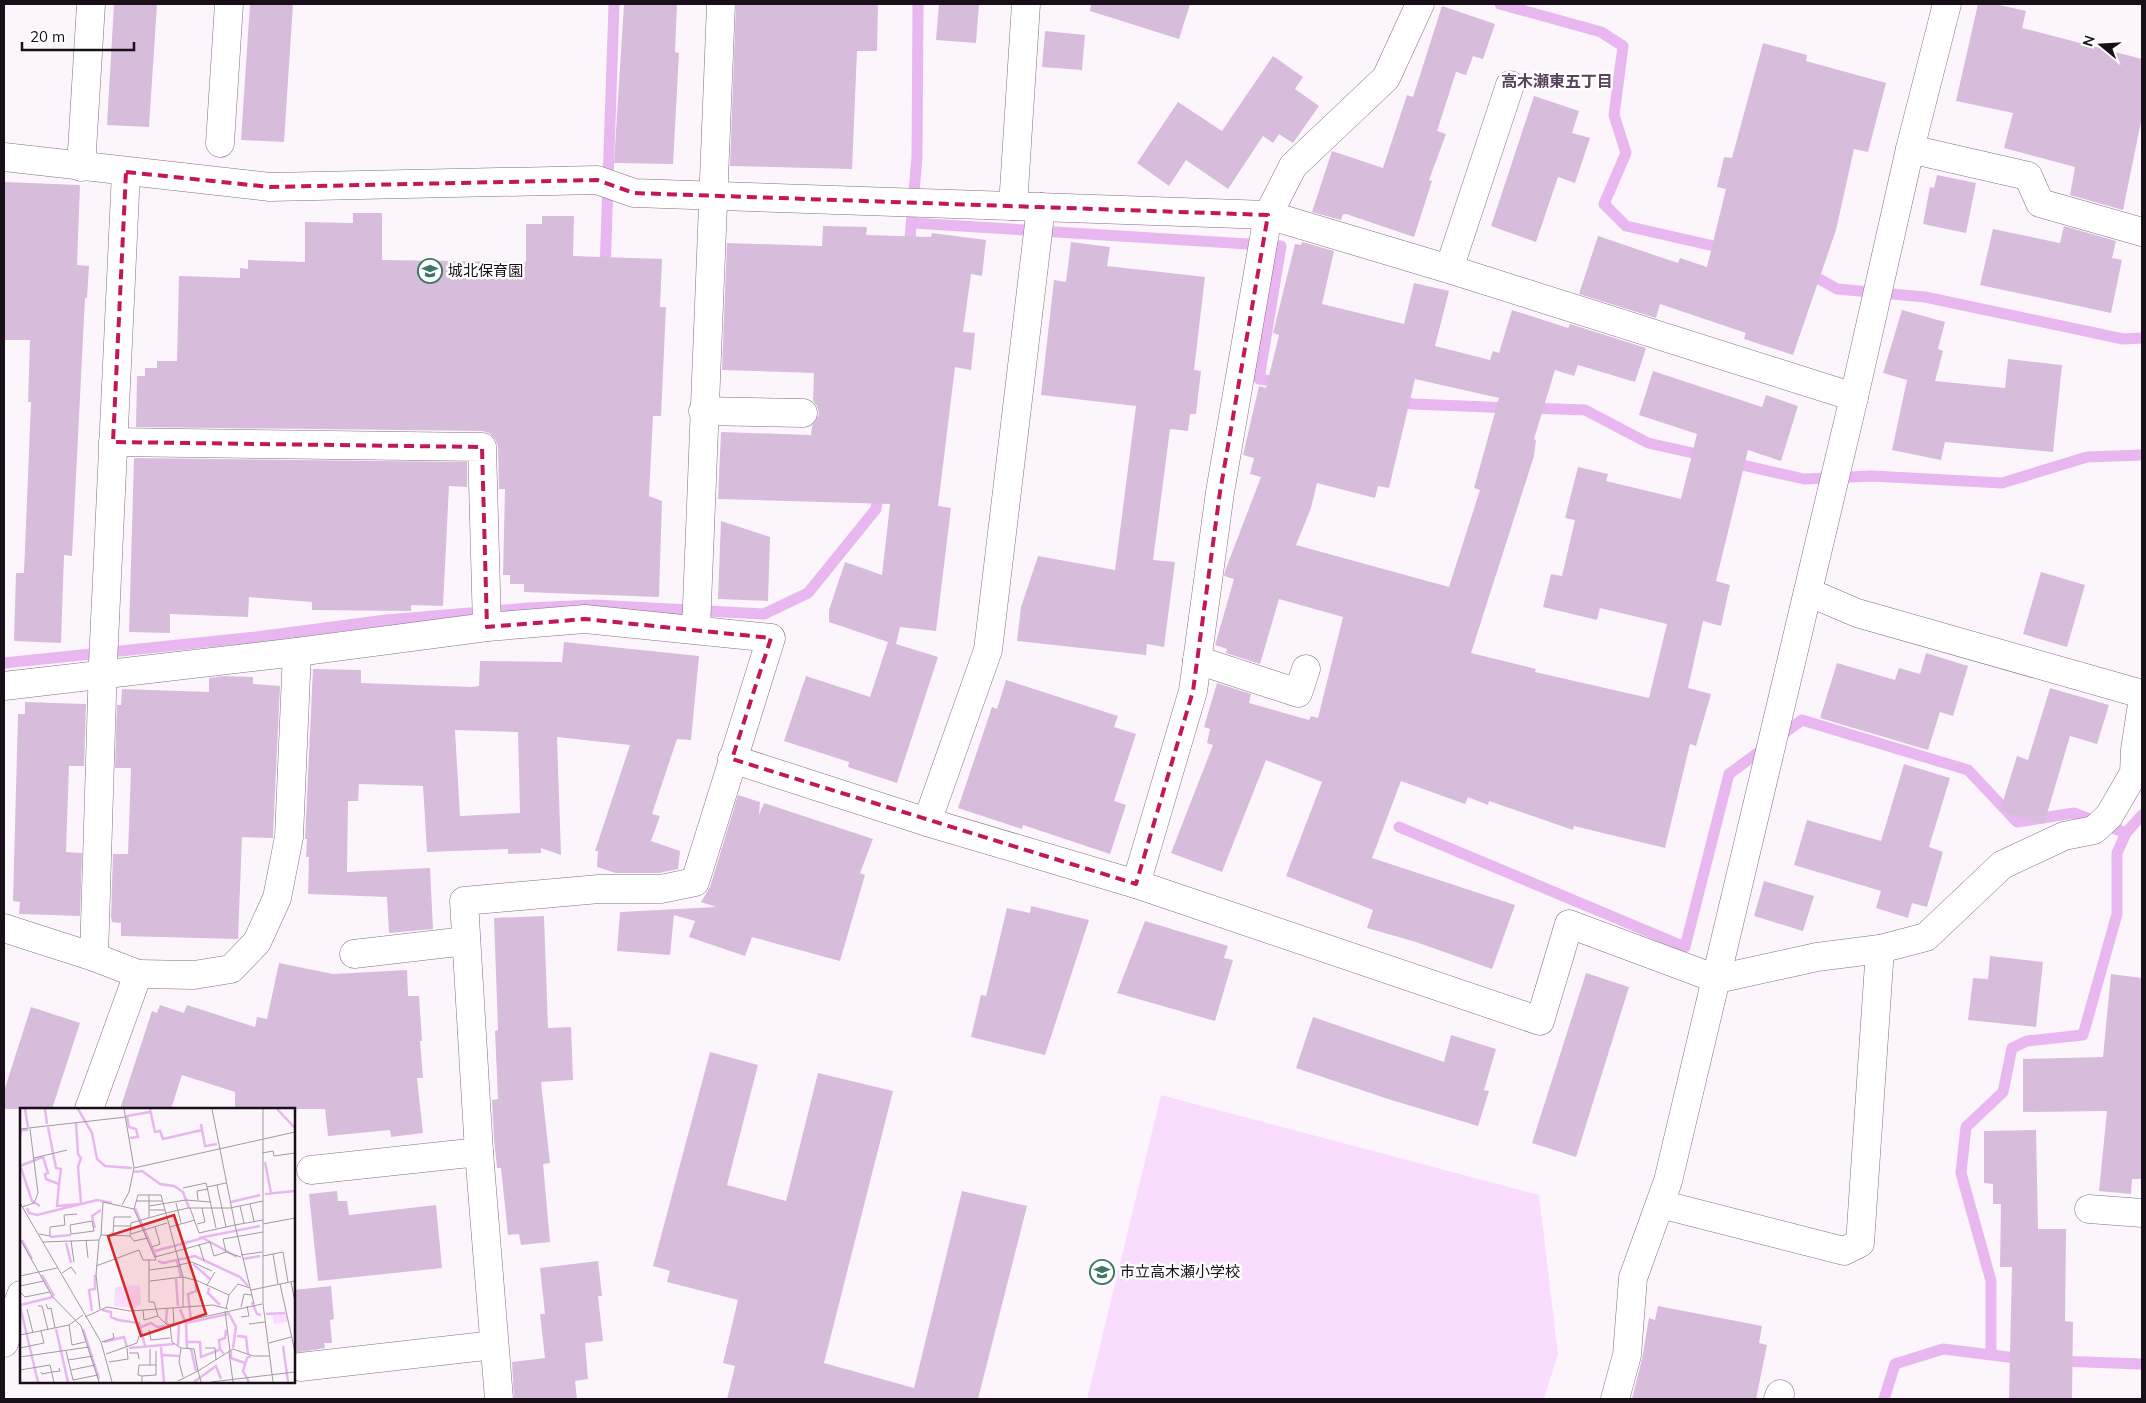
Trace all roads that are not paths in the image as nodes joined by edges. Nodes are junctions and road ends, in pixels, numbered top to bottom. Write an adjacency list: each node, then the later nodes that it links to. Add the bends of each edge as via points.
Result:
1 (91, 4): 11 (street)
2 (228, 4): 8 (street)
3 (721, 4): 13 (street)
4 (1026, 4): 14 (street)
5 (1420, 4): 17 (street, via 1386,78 1293,166)
6 (1947, 4): 9 (street)
7 (1510, 85): 18 (street)
8 (220, 143)
9 (1910, 149): 16 (street, via 2028,176 2040,203); 19 (street)
10 (4, 158): 11 (street)
11 (81, 167): 12 (street)
12 (126, 172): 13 (street, via 270,187 607,184 634,193); 22 (street)
13 (711, 195): 14 (street); 20 (street)
14 (1013, 206): 15 (street)
15 (1039, 225): 17 (street); 35 (street, via 988,650)
16 (2142, 232)
17 (1264, 235): 18 (street); 28 (street, via 1220,492)
18 (1449, 269): 19 (street)
19 (1854, 397): 23 (street)
20 (703, 411): 21 (street); 25 (street)
21 (803, 413)
22 (113, 442): 24 (street, via 482,447); 27 (street)
23 (1808, 592): 31 (street, via 1857,613); 43 (street)
24 (486, 614): 25 (street, via 585,619); 26 (street)
25 (696, 616): 33 (street, via 772,638)
26 (297, 652): 27 (street); 42 (street, via 289,837 277,898 257,942 231,969 194,975)
27 (104, 659): 30 (street); 41 (street)
28 (1198, 660): 29 (street, via 1298,693); 36 (street, via 1193,691)
29 (1306, 669)
30 (4, 686)
31 (2142, 694)
32 (2142, 704): 34 (street, via 2135,750)
33 (732, 760): 35 (street); 38 (street, via 695,882 661,890 599,889 464,901)
34 (2138, 772): 39 (street, via 2102,823 2064,836 2002,865 1926,936)
35 (927, 822): 36 (street)
36 (1136, 884): 43 (street, via 1540,1022 1569,924)
37 (4, 928): 41 (street)
38 (466, 941): 40 (street); 45 (street)
39 (1880, 949): 43 (street, via 1816,957); 47 (street, via 1860,1243 1844,1251)
40 (354, 954)
41 (94, 957): 42 (street)
42 (138, 974): 44 (street)
43 (1717, 979): 47 (street)
44 (89, 1108)
45 (479, 1152): 46 (street); 52 (street)
46 (310, 1170)
47 (1660, 1204): 55 (street, via 1633,1278 1627,1355)
48 (2089, 1209): 49 (street)
49 (2142, 1213)
50 (14, 1299): 51 (street)
51 (4, 1343)
52 (494, 1344): 53 (street); 54 (street)
53 (300, 1367)
54 (499, 1399)
55 (1615, 1399)

